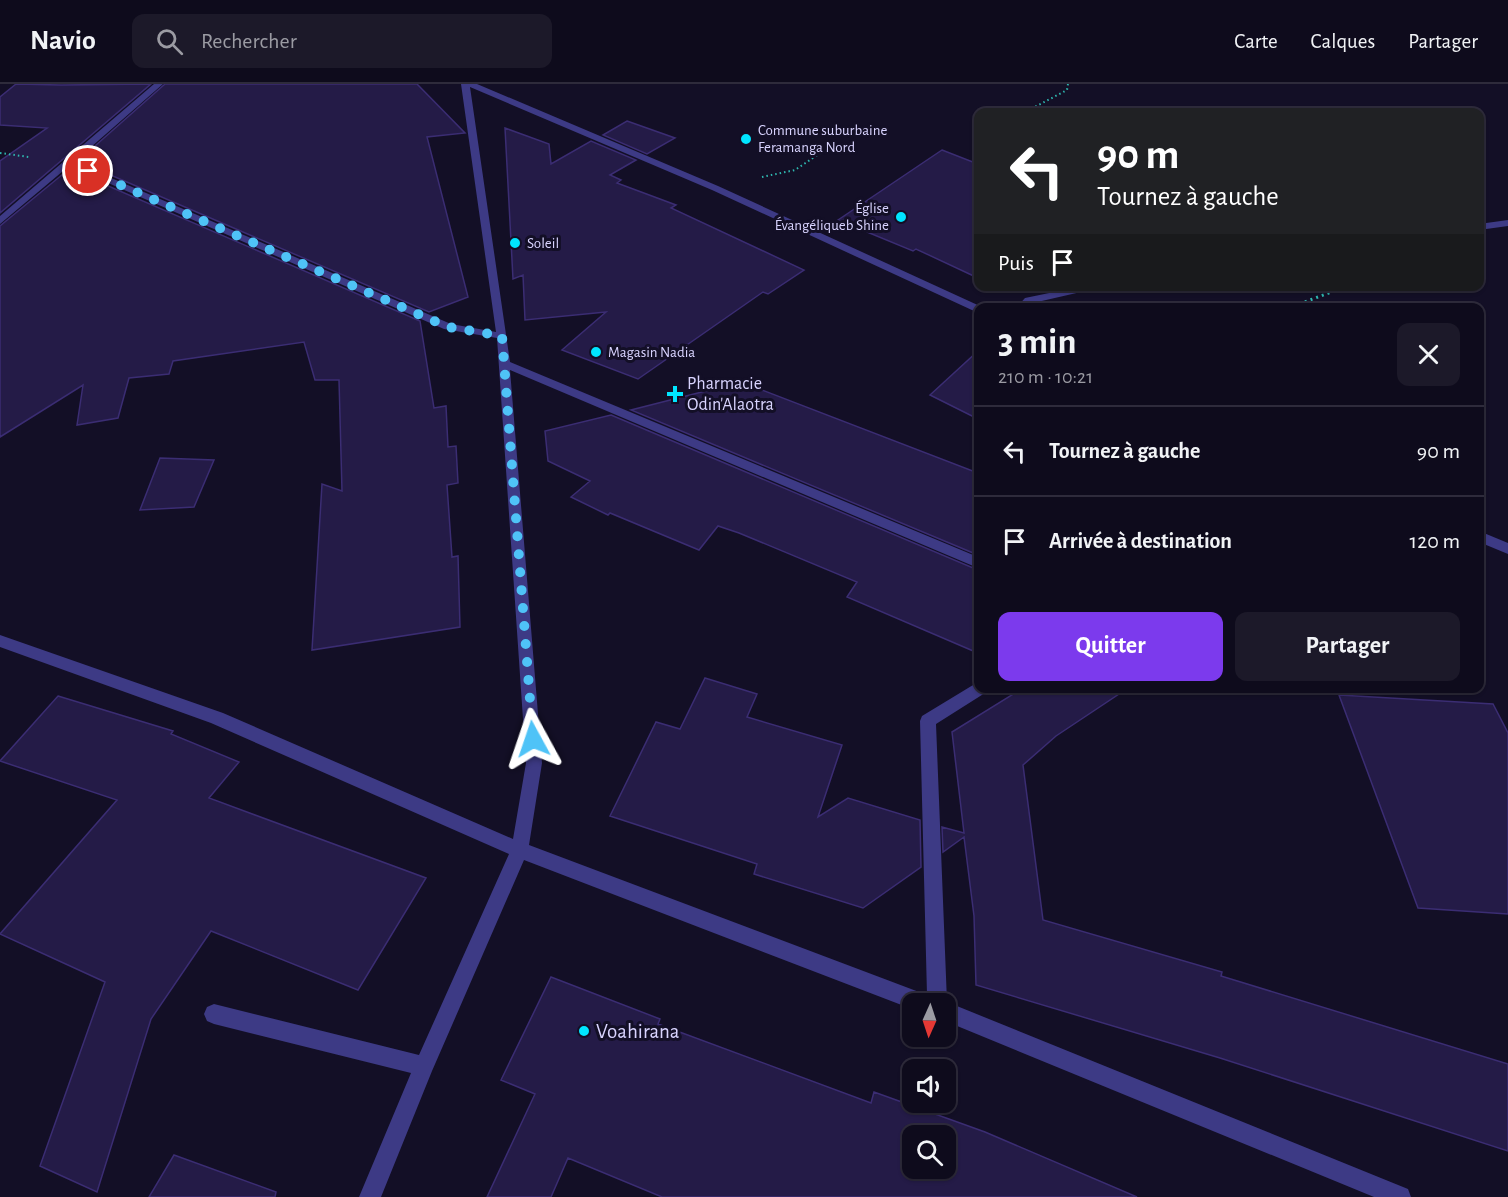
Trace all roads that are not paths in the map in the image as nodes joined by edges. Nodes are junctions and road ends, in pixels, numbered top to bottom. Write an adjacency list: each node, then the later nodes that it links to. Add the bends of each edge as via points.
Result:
1 (159, 84): 4 (street)
2 (465, 84): 11 (street)
3 (470, 84): 10 (street, via 715,188)
4 (69, 163): 5 (street); 11 (street, via 448,327)
5 (0, 221)
6 (1508, 223): 7 (street)
7 (1484, 226)
8 (1076, 291): 9 (street)
9 (1026, 303)
10 (974, 307)
11 (502, 336): 12 (street)
12 (503, 363): 15 (street); 18 (street, via 534,763)
13 (1484, 538): 14 (street)
14 (1508, 549)
15 (974, 561)
16 (0, 641): 18 (street, via 217,718)
17 (974, 691): 19 (street, via 928,721)
18 (520, 850): 20 (street); 23 (street)
19 (937, 993)
20 (902, 995)
21 (214, 1014): 23 (street)
22 (956, 1015): 25 (street)
23 (424, 1066): 24 (street)
24 (370, 1197)
25 (1400, 1197)

